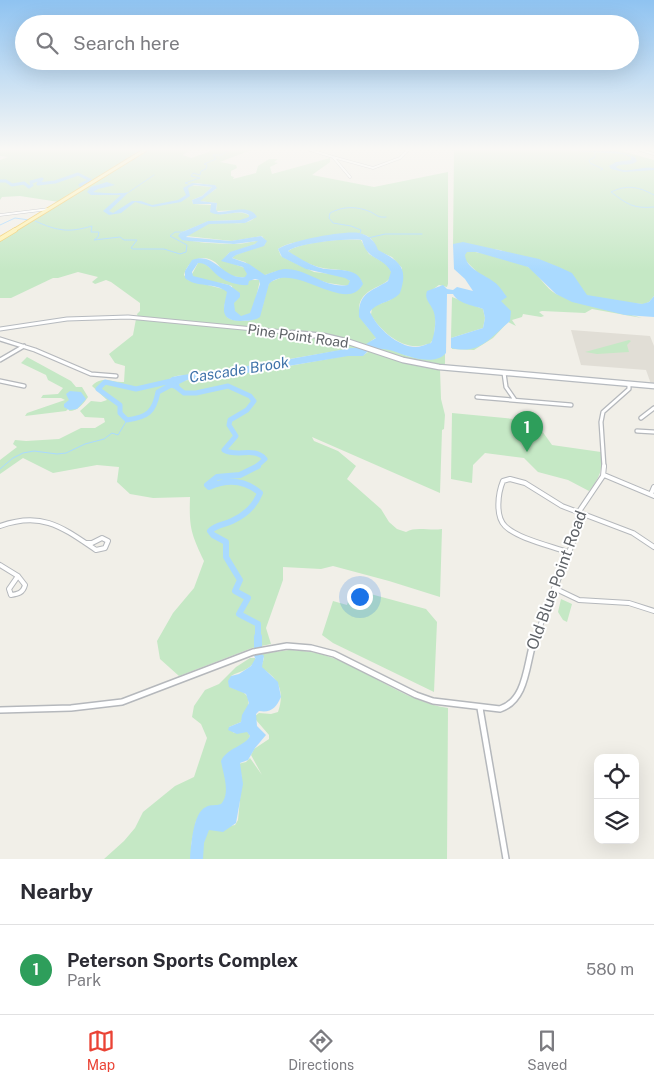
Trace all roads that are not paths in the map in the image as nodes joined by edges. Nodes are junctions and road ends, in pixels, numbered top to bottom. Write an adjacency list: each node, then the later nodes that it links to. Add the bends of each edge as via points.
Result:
1 (81, 190): 2 (main road)
2 (51, 209): 3 (street); 4 (main road)
3 (0, 215)
4 (0, 239)
5 (0, 329): 9 (main road, Pine Point Road, via 69,319 149,319 324,336 411,362)
6 (0, 339): 7 (street)
7 (24, 346): 8 (street); 10 (street, via 83,373)
8 (0, 360)
9 (504, 373): 12 (main road, Pine Point Road); 16 (street, via 506,387)
10 (116, 376)
11 (0, 381): 13 (street)
12 (629, 384): 14 (main road, Pine Point Road); 22 (street, via 629,389 608,405 602,414)
13 (24, 386)
14 (654, 386)
15 (477, 397): 16 (street)
16 (515, 400): 17 (street)
17 (571, 405)
18 (654, 408): 19 (street)
19 (641, 418)
20 (637, 431): 21 (street)
21 (654, 432)
22 (604, 474): 24 (street); 25 (street, Old Blue Point Road)
23 (654, 487): 24 (street)
24 (653, 495)
25 (579, 513): 28 (street, via 637,535); 29 (street, Old Blue Point Road); 29 (street, via 520,480 509,479 502,483 499,513 504,525 516,534)
26 (0, 526): 27 (street, via 24,519 43,519)
27 (86, 543): 27 (street, via 99,550 108,542 102,538)
28 (654, 547)
29 (570, 553): 32 (street, Old Blue Point Road)
30 (0, 565): 31 (street)
31 (18, 576): 31 (street, via 9,589 12,595 19,594 25,585)
32 (554, 588): 33 (street, via 582,600 629,603); 34 (street, Old Blue Point Road, via 534,640 518,698 504,708)
33 (654, 611)
34 (480, 708): 35 (street, Old Blue Point Road, via 429,700 341,657 322,650 291,646 253,652 122,702); 36 (street)
35 (0, 710)
36 (506, 859)

